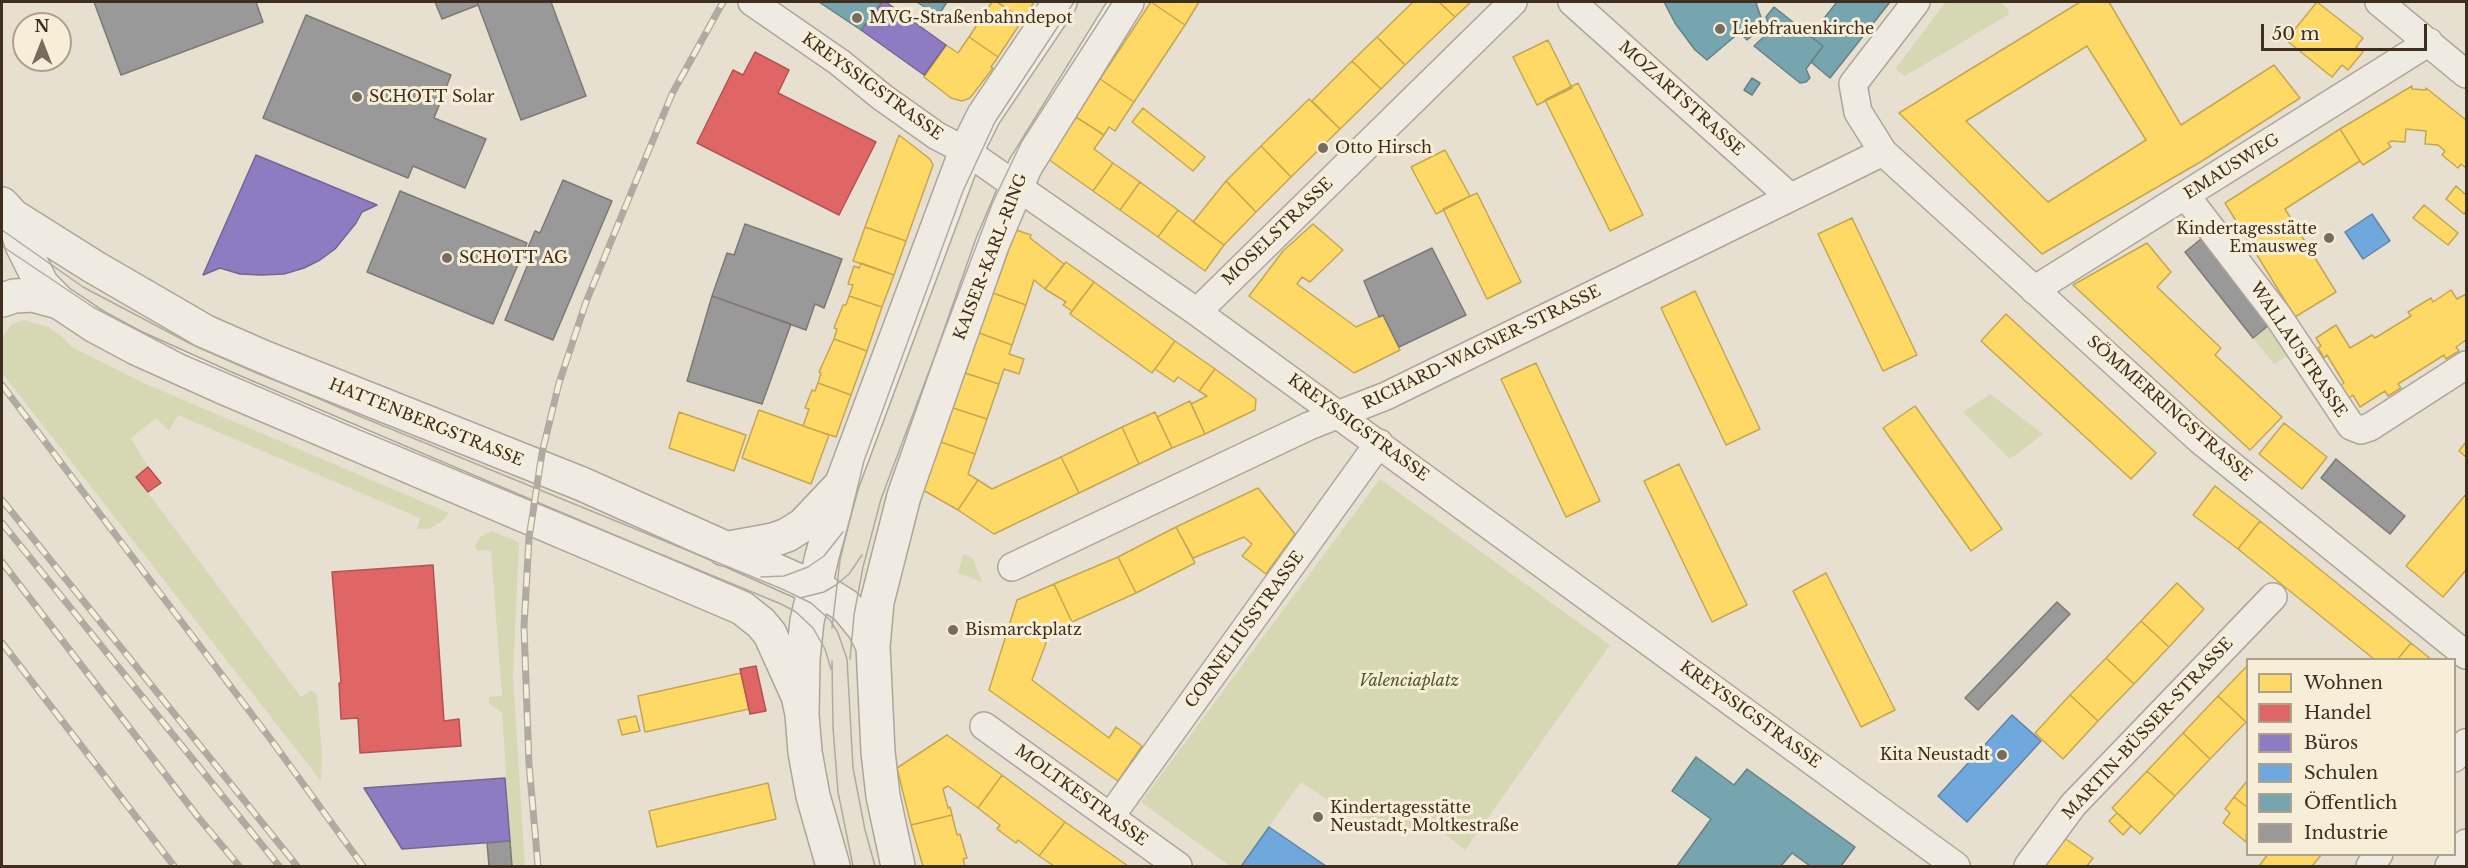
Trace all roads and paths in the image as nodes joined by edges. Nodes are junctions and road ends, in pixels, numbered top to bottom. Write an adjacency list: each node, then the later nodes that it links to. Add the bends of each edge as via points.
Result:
1 (752, 2): 10 (street, KREYSSIGSTRASSE, via 937,136)
2 (1060, 2): 10 (street, via 984,115)
3 (1128, 2): 12 (street, KAISER-KARL-RING, via 1035,149)
4 (1513, 2): 19 (street, MOSELSTRASSE)
5 (1572, 2): 14 (street, MOZARTSTRASSE)
6 (1916, 2): 11 (street, SÖMMERRINGSTRASSE, via 1853,84 1858,112)
7 (2379, 2): 8 (street)
8 (2429, 42): 9 (street); 13 (street, EMAUSWEG)
9 (2466, 74)
10 (966, 151): 12 (street, KREYSSIGSTRASSE); 23 (street)
11 (1883, 152): 14 (street, RICHARD-WAGNER-STRASSE); 16 (street, SÖMMERRINGSTRASSE)
12 (1017, 186): 19 (street, KREYSSIGSTRASSE); 29 (street, KAISER-KARL-RING, via 992,245)
13 (2186, 196): 16 (street, EMAUSWEG); 20 (street, WALLAUSTRASSE, via 2278,316 2351,426 2361,430 2370,427)
14 (1790, 197): 21 (street, RICHARD-WAGNER-STRASSE, via 1386,396)
15 (5, 221): 18 (street, HATTENBERGSTRASSE, via 42,285); 24 (street, HATTENBERGSTRASSE, via 206,332 582,484)
16 (2034, 290): 31 (street, SÖMMERRINGSTRASSE, via 2200,440)
17 (2, 300): 18 (street, HATTENBERGSTRASSE, via 33,295)
18 (59, 302): 28 (street, HATTENBERGSTRASSE, via 136,348 225,388)
19 (1197, 312): 21 (street, KREYSSIGSTRASSE)
20 (2466, 366)
21 (1339, 415): 22 (street, KREYSSIGSTRASSE); 25 (street, RICHARD-WAGNER-STRASSE)
22 (1379, 443): 36 (street, CORNELIUSSTRASSE); 41 (street, KREYSSIGSTRASSE)
23 (842, 483): 24 (street, via 803,525 787,535); 26 (street)
24 (724, 549): 26 (street)
25 (1012, 567)
26 (814, 587): 29 (street); 30 (street)
27 (2273, 597): 42 (street, MARTIN-BÜSSER-STRASSE, via 2073,805)
28 (742, 608): 30 (street); 32 (street, via 770,634)
29 (866, 609): 30 (street, via 833,620); 40 (street, via 873,646 875,726 883,796)
30 (807, 621): 32 (street)
31 (2466, 655)
32 (802, 714): 39 (street, via 820,829)
33 (984, 726): 36 (street, MOLTKESTRASSE)
34 (2466, 743): 35 (street)
35 (2456, 756)
36 (1110, 817): 38 (street, MOLTKESTRASSE)
37 (2466, 843): 43 (street)
38 (1168, 864)
39 (833, 867)
40 (898, 867)
41 (1956, 867)
42 (2028, 867)
43 (2449, 867)

